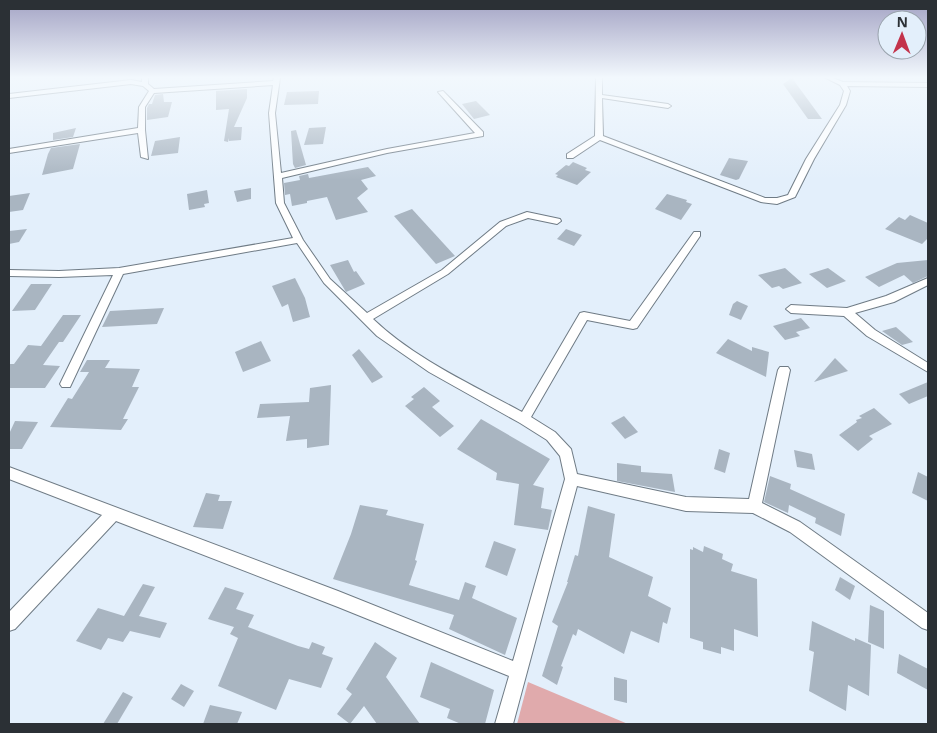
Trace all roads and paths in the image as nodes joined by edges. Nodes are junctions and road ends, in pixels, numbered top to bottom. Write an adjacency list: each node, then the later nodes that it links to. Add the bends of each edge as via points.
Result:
1 (142, 112): 6 (street)
2 (272, 112): 11 (street)
3 (460, 112): 11 (street, via 480,134)
4 (599, 112): 7 (street)
5 (839, 112): 7 (street, via 791,197 776,201 764,200)
6 (141, 130): 8 (street); 10 (street)
7 (600, 137): 9 (street)
8 (9, 151)
9 (570, 156)
10 (144, 157)
11 (278, 176): 14 (street, via 280,203)
12 (557, 221): 20 (street, via 527,215 503,224 445,272)
13 (697, 234): 24 (street, via 633,325 584,316)
14 (299, 240): 15 (street); 20 (street, via 327,281)
15 (119, 271): 16 (street); 23 (street)
16 (9, 273)
17 (928, 281): 19 (street, via 890,299)
18 (790, 309): 19 (street)
19 (848, 312): 21 (street, via 871,333)
20 (365, 319): 24 (street, via 381,334 433,369)
21 (928, 368)
22 (784, 370): 27 (street)
23 (66, 384)
24 (524, 419): 26 (street, via 551,436 566,452)
25 (9, 473): 28 (street)
26 (572, 479): 27 (street, via 686,504); 31 (street)
27 (754, 506): 29 (street, via 795,527)
28 (114, 513): 30 (street); 31 (street)
29 (928, 622)
30 (9, 623)
31 (519, 672): 32 (street)
32 (504, 724)

